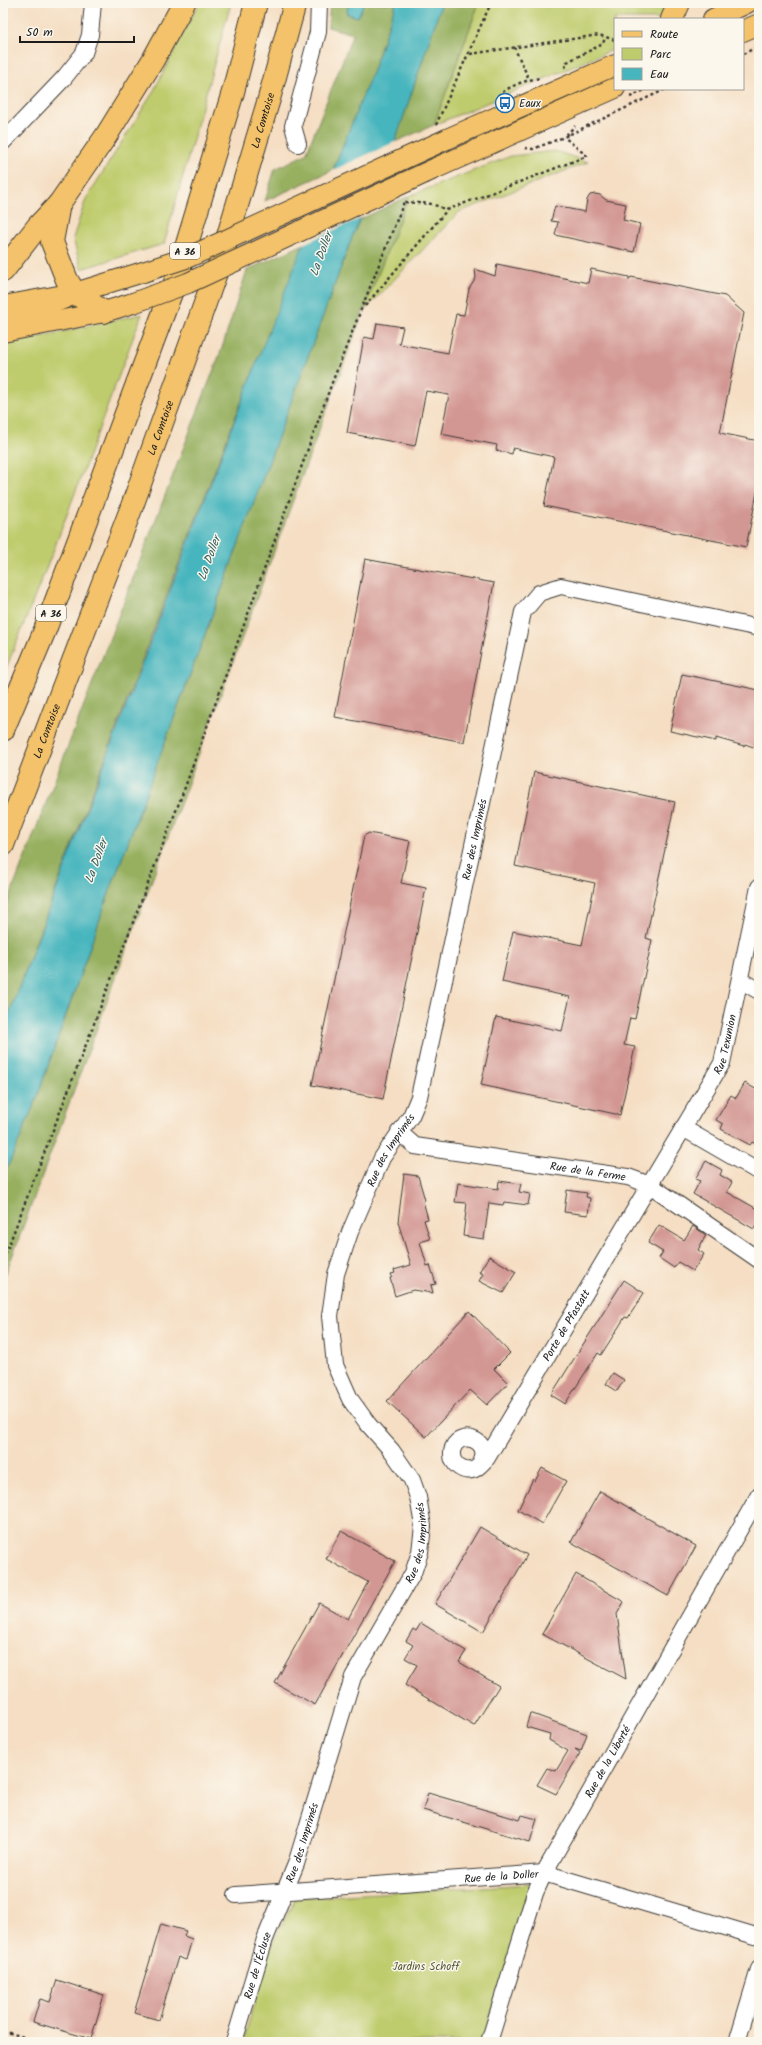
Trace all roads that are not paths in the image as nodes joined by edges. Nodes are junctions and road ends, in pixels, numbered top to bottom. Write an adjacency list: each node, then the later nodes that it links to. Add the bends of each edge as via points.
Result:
1 (93, 3): 14 (street, via 90,35 84,53 64,78)
2 (184, 3): 16 (highway, via 153,60)
3 (256, 3): 24 (highway, A 36, via 233,92 177,277 45,630)
4 (319, 3): 15 (street, via 318,32 293,126)
5 (679, 3): 8 (highway)
6 (747, 3): 9 (main road)
7 (295, 4): 25 (highway, La Comtoise, via 221,259 131,509)
8 (672, 18)
9 (715, 18)
10 (759, 24): 11 (main road)
11 (744, 31)
12 (614, 65): 18 (main road, bridge, via 441,134 189,257)
13 (614, 88): 20 (main road, bridge, via 188,283)
14 (3, 142)
15 (298, 144)
16 (59, 204): 17 (highway, via 38,226); 18 (highway, via 52,242)
17 (3, 271)
18 (75, 293): 19 (main road); 20 (highway); 21 (highway, via 12,318)
19 (3, 306)
20 (104, 312): 22 (main road)
21 (3, 325)
22 (3, 332)
23 (759, 628): 30 (street, Rue des Imprimés, via 561,586 539,592 523,612 419,1097 411,1116)
24 (3, 730)
25 (3, 845)
26 (759, 887): 27 (street, Rue Texunion)
27 (740, 980): 28 (street); 29 (street, Rue Texunion, via 722,1063)
28 (759, 991)
29 (683, 1128): 31 (street); 32 (street, Rue Texunion)
30 (399, 1132): 32 (street, Rue de la Ferme, via 415,1146 628,1177); 37 (street, Rue des Imprimés, via 382,1158 350,1232 336,1274 330,1316 335,1365 350,1399 412,1480 423,1526 420,1552 413,1573 353,1677 296,1864)
31 (759, 1172)
32 (650, 1185): 33 (street, Rue de la Ferme); 34 (street, Porte de Pfastatt, via 487,1458)
33 (759, 1260)
34 (480, 1465)
35 (759, 1495): 36 (street, Rue de la Liberté)
36 (544, 1873): 37 (street, Rue de la Doller); 39 (street, Rue de la Doller); 43 (street, Rue de la Liberté, via 535,1893)
37 (285, 1890): 38 (street, Rue de la Doller); 42 (street, Rue de l'Écluse, via 265,1939)
38 (236, 1895)
39 (759, 1937)
40 (759, 1969): 41 (street)
41 (755, 1997): 44 (street)
42 (234, 2042)
43 (489, 2042)
44 (737, 2042)

